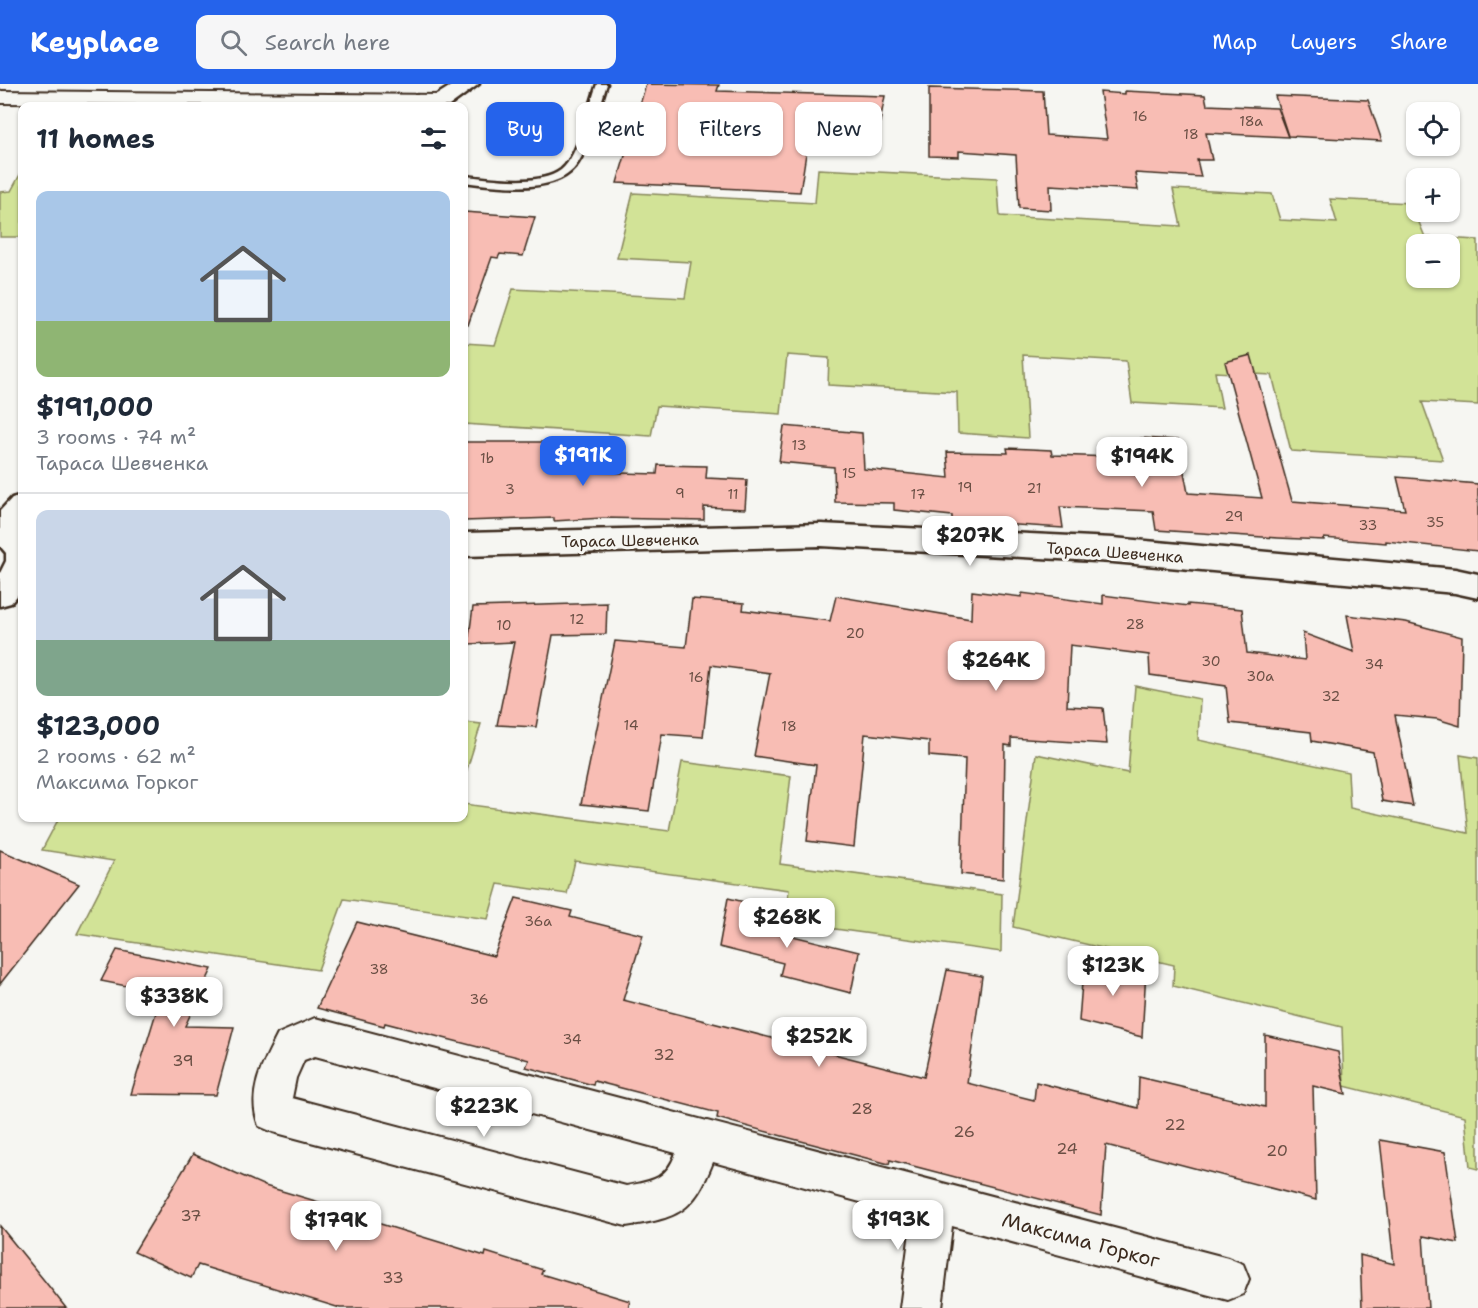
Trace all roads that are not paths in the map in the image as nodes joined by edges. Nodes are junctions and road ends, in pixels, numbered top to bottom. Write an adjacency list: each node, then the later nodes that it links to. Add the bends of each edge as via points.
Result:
1 (468, 84): 5 (street)
2 (602, 84): 6 (lane, via 573,164 563,175 530,183)
3 (0, 97): 4 (street)
4 (313, 102)
5 (441, 102)
6 (468, 179)
7 (18, 518): 8 (street)
8 (11, 539)
9 (468, 545): 11 (street, Тараса Шевченка, via 821,535 1113,550)
10 (18, 572): 13 (street)
11 (1478, 586)
12 (18, 590): 13 (street)
13 (0, 594)
14 (701, 1139): 14 (street, Максима Горког, via 315,1037 291,1047 272,1094 273,1112 626,1206 658,1202 677,1192); 15 (street, Максима Горког)
15 (934, 1201): 16 (street, Максима Горког); 17 (street)
16 (1228, 1279)
17 (921, 1308)

